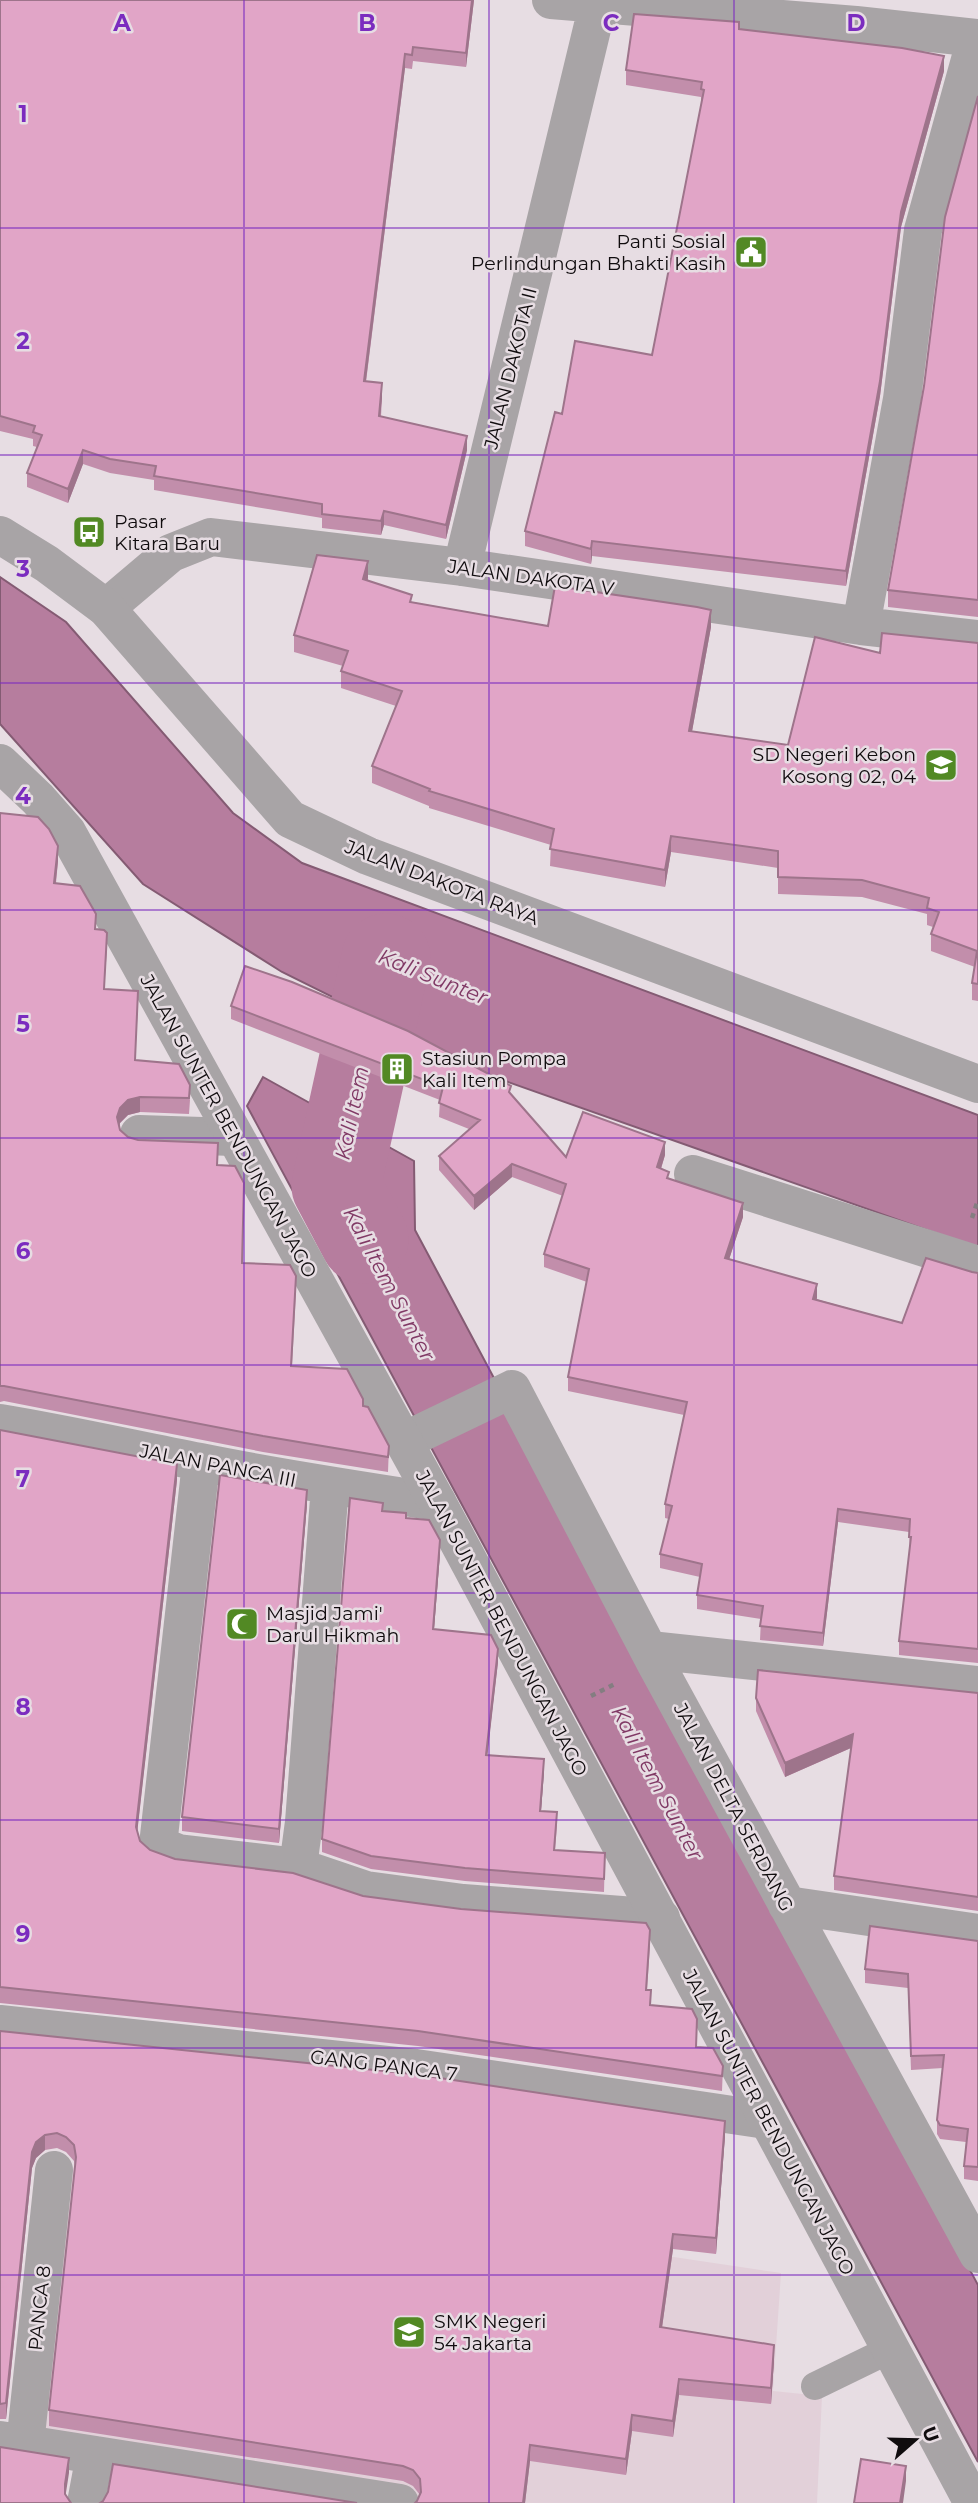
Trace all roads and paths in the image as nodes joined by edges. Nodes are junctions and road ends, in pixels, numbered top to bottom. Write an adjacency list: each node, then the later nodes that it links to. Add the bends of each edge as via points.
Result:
1 (551, 0): 2 (street)
2 (598, 3): 3 (street); 5 (street, JALAN DAKOTA II)
3 (977, 38): 7 (street, via 923,230 902,399)
4 (0, 534): 6 (street, JALAN DAKOTA RAYA)
5 (462, 567): 6 (street, JALAN DAKOTA V, via 211,537 171,553); 7 (street, JALAN DAKOTA V)
6 (106, 608): 10 (street, JALAN DAKOTA RAYA, via 290,819 368,856)
7 (861, 626): 8 (street, JALAN DAKOTA V)
8 (978, 639)
9 (0, 763): 12 (street, JALAN SUNTER BENDUNGAN JAGO, via 67,832)
10 (978, 1084)
11 (139, 1134): 12 (street)
12 (234, 1136): 16 (street, JALAN SUNTER BENDUNGAN JAGO)
13 (693, 1174): 14 (street)
14 (978, 1265)
15 (0, 1423): 17 (street, JALAN PANCA III)
16 (409, 1439): 19 (street, JALAN SUNTER BENDUNGAN JAGO); 20 (street, JALAN DELTA SERDANG, via 512,1389)
17 (201, 1463): 18 (street, JALAN PANCA III); 24 (street, via 158,1845 178,1853)
18 (330, 1486): 19 (street, JALAN PANCA III); 24 (street)
19 (437, 1502): 26 (street, JALAN SUNTER BENDUNGAN JAGO)
20 (650, 1650): 22 (street); 25 (street, JALAN DELTA SERDANG)
21 (618, 1682): 23 (path)
22 (978, 1685)
23 (584, 1699)
24 (298, 1867): 26 (street, via 366,1890 463,1903)
25 (787, 1905): 27 (street); 31 (street, JALAN DELTA SERDANG)
26 (661, 1918): 29 (street, JALAN SUNTER BENDUNGAN JAGO)
27 (978, 1933)
28 (0, 2024): 29 (street, GANG PANCA 7, via 416,2068)
29 (766, 2120): 34 (street, JALAN SUNTER BENDUNGAN JAGO)
30 (54, 2170): 36 (street, PANCA 8)
31 (940, 2182): 32 (street); 33 (street, JALAN DELTA SERDANG)
32 (978, 2185)
33 (978, 2254)
34 (891, 2349): 35 (lane); 41 (street, JALAN SUNTER BENDUNGAN JAGO)
35 (815, 2386)
36 (12, 2443): 37 (street)
37 (95, 2455): 38 (street); 39 (street)
38 (342, 2498): 40 (street)
39 (86, 2503)
40 (400, 2503)
41 (973, 2503)

